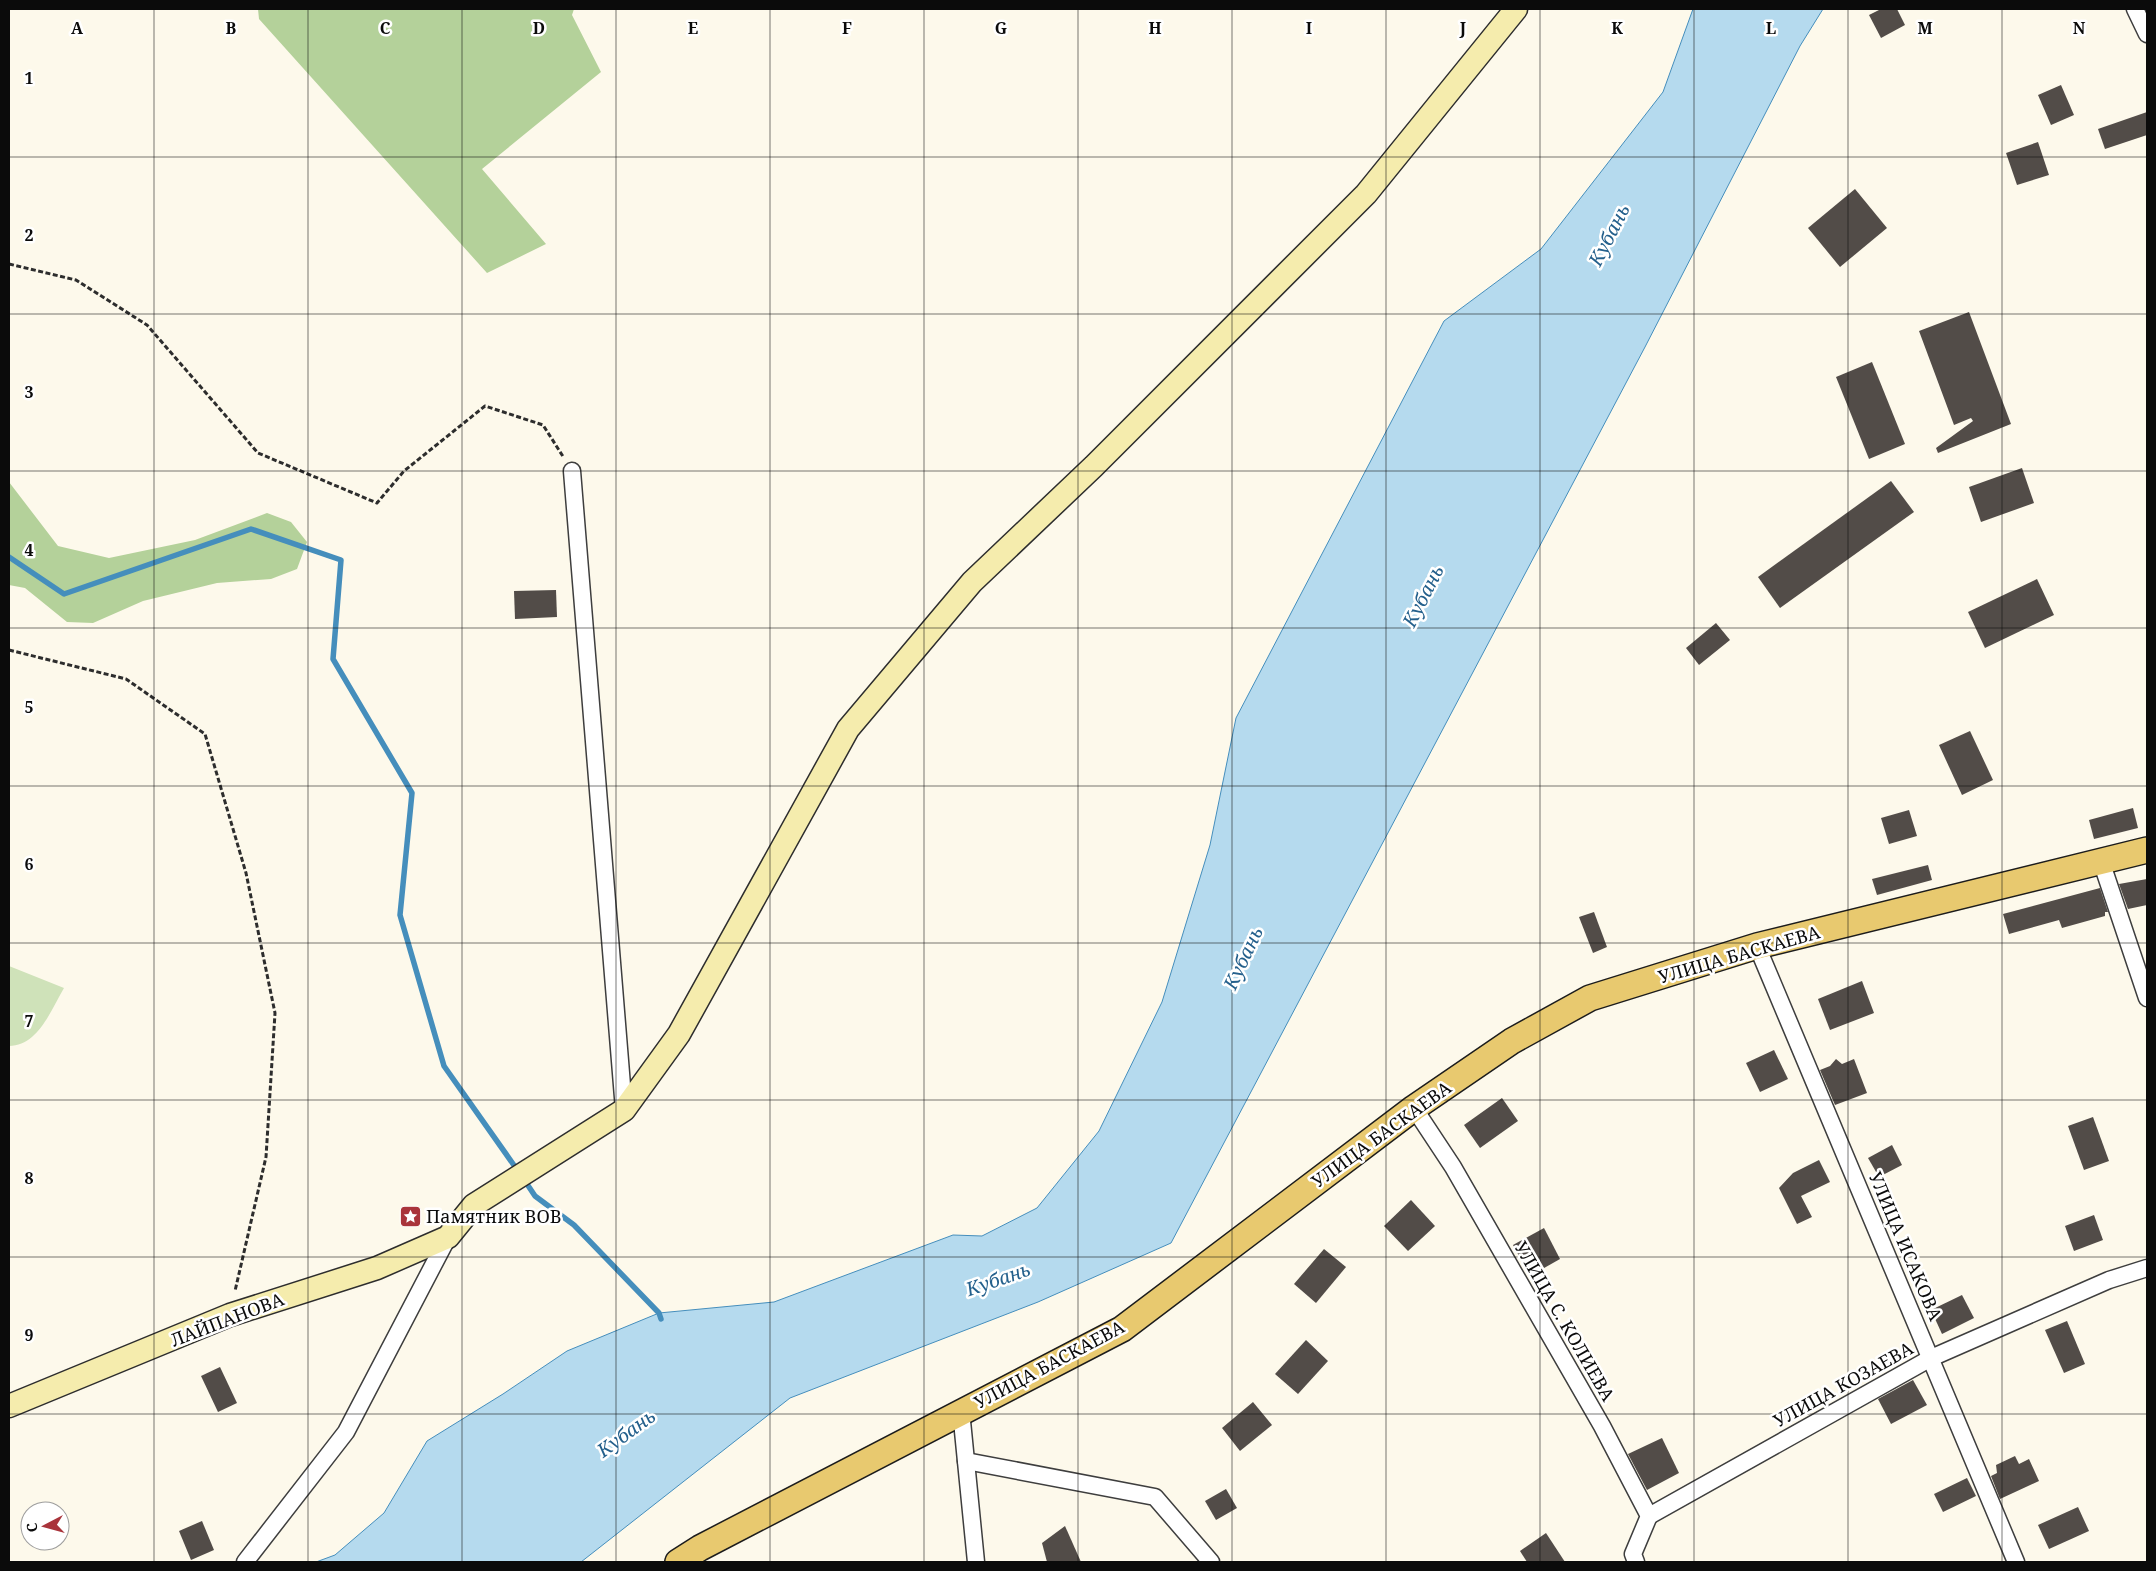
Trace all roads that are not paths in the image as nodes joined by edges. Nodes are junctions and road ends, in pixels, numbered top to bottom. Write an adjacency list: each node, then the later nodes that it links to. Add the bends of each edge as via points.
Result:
1 (1516, 9): 10 (street, via 1366,194 1101,459 972,582 848,729 679,1034)
2 (2136, 9): 3 (street)
3 (2147, 34)
4 (572, 471): 10 (street)
5 (2147, 850): 6 (main road, УЛИЦА БАСКАЕВА)
6 (2101, 861): 7 (main road, УЛИЦА БАСКАЕВА); 8 (street)
7 (1757, 946): 9 (main road, УЛИЦА БАСКАЕВА, via 1590,998 1512,1041); 13 (street, УЛИЦА ИСАКОВА)
8 (2147, 998)
9 (1414, 1108): 15 (main road, УЛИЦА БАСКАЕВА, via 1122,1328); 17 (street, УЛИЦА С. КОЛИЕВА, via 1453,1167 1597,1417)
10 (624, 1110): 11 (street, via 474,1205)
11 (448, 1237): 14 (street, ЛАЙПАНОВА, via 377,1268 230,1314); 19 (street, via 346,1432)
12 (2147, 1268): 13 (street, УЛИЦА КОЗАЕВА, via 2109,1280)
13 (1931, 1358): 17 (street, УЛИЦА КОЗАЕВА); 23 (street, УЛИЦА ИСАКОВА)
14 (9, 1406)
15 (961, 1411): 16 (street); 20 (main road, УЛИЦА БАСКАЕВА)
16 (966, 1461): 21 (street); 22 (street, via 1155,1497)
17 (1648, 1516): 18 (street)
18 (1630, 1559)
19 (245, 1562)
20 (678, 1562)
21 (976, 1562)
22 (1211, 1562)
23 (2016, 1562)

